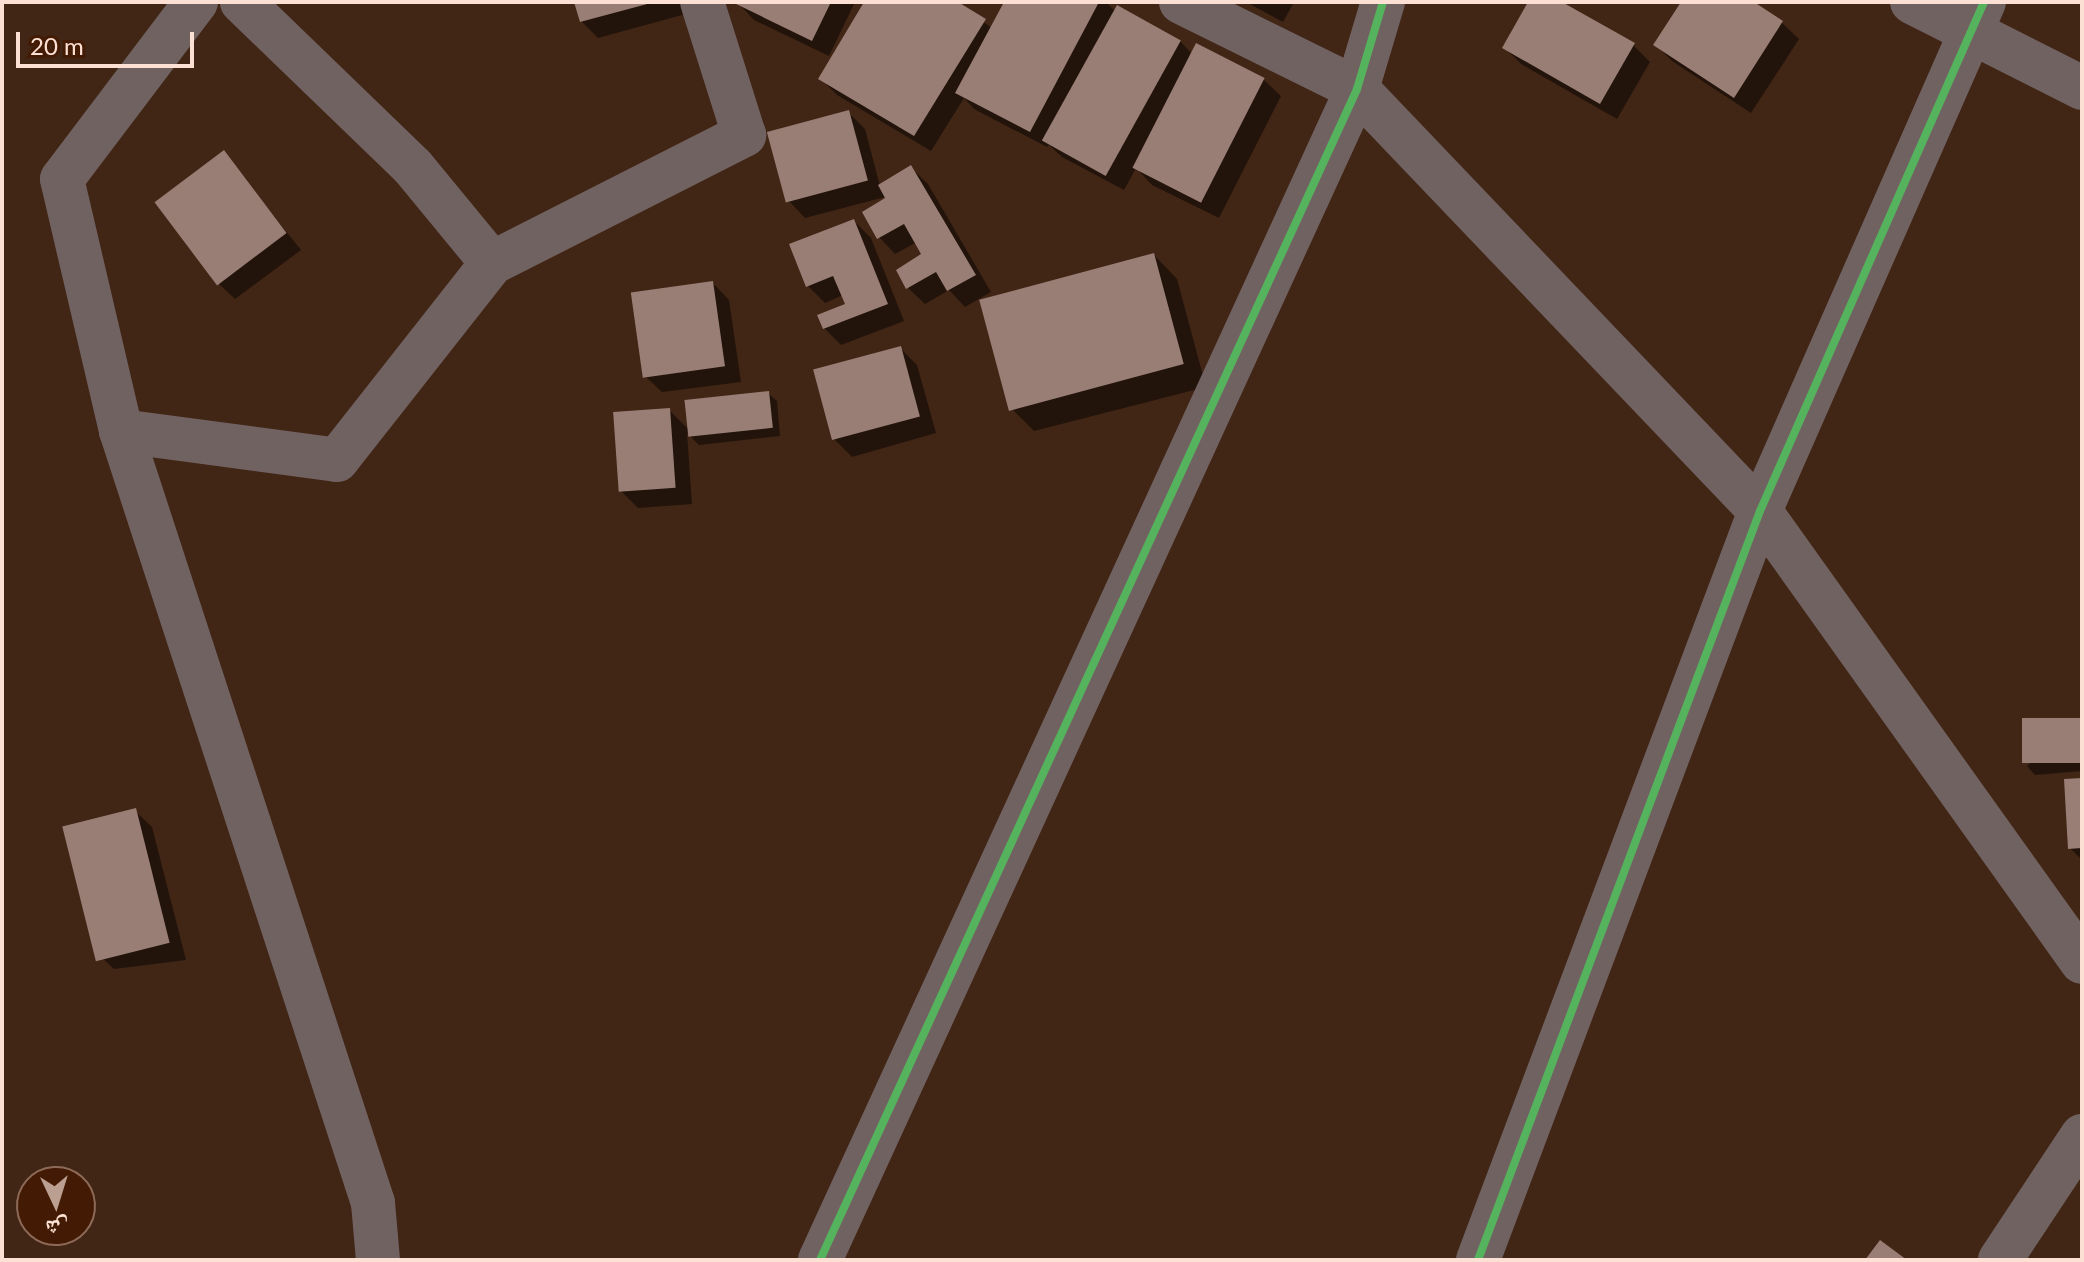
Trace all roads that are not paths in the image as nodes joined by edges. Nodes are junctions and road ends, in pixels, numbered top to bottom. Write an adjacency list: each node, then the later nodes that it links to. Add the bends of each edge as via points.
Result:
1 (196, 2): 11 (street, via 62,179)
2 (242, 2): 10 (street, via 413,167)
3 (702, 2): 10 (street, via 744,135)
4 (1181, 2): 9 (street)
5 (1383, 2): 9 (street)
6 (1912, 2): 7 (street)
7 (1978, 16): 8 (street); 12 (street)
8 (2082, 88)
9 (1357, 89): 12 (street); 16 (street)
10 (492, 263): 11 (street, via 337,460)
11 (121, 431): 15 (street, via 373,1203)
12 (1760, 511): 13 (street); 17 (street)
13 (2082, 962)
14 (2082, 1136): 18 (street)
15 (378, 1260)
16 (820, 1260)
17 (1478, 1260)
18 (2000, 1260)

